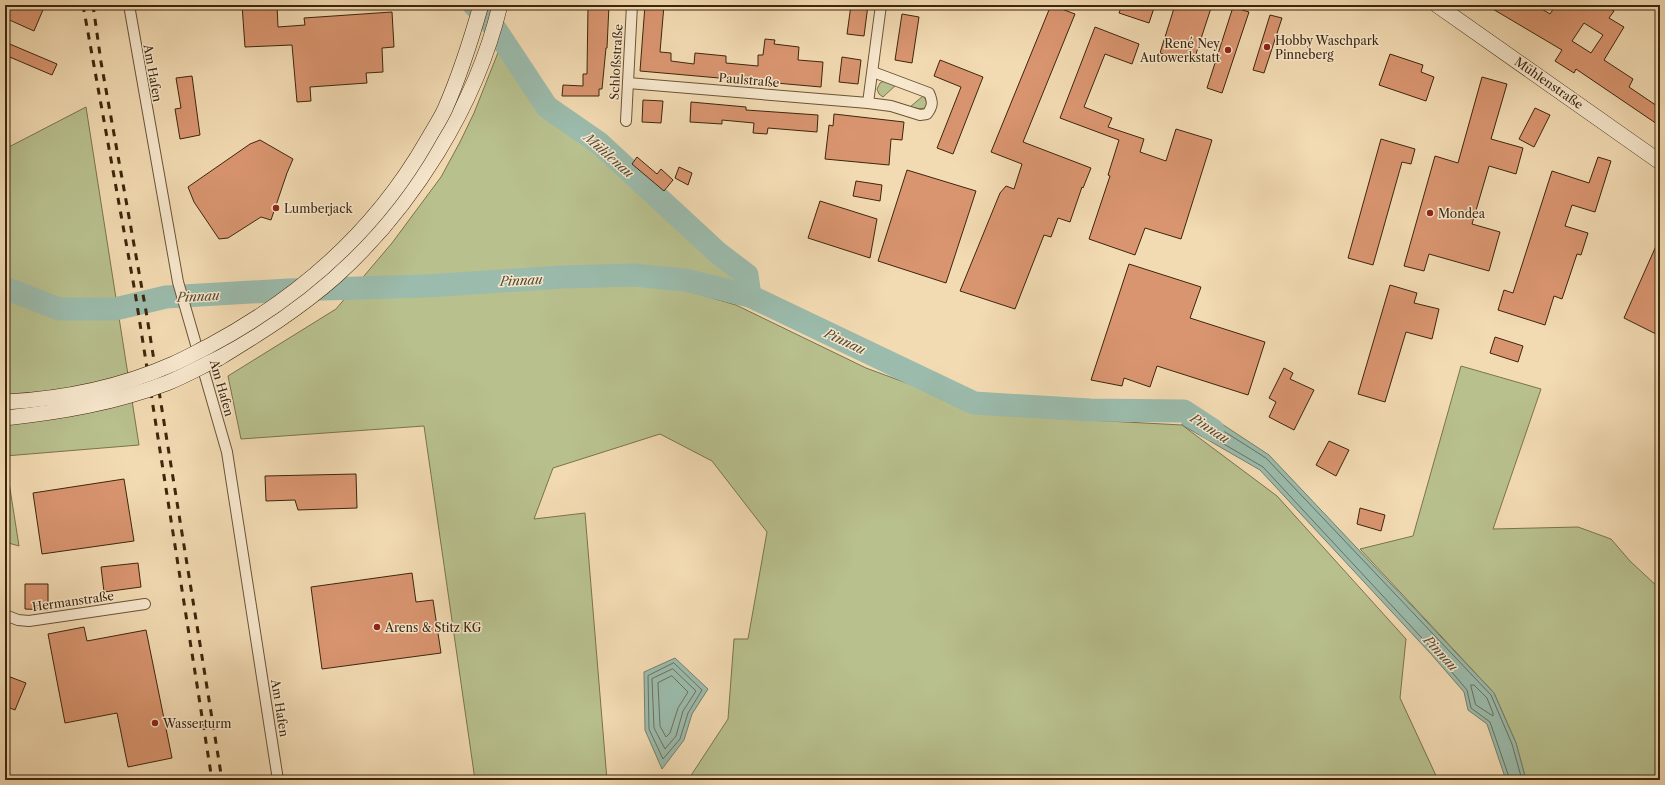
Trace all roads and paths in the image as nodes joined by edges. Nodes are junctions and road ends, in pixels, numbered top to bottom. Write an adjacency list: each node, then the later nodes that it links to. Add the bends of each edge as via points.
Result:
1 (129, 5): 16 (street, Am Hafen, via 178,282 227,452)
2 (481, 5): 12 (main road, bridge, via 466,56 445,110 418,156 400,184 369,222 348,245 304,283 253,321 174,364 82,393)
3 (500, 5): 13 (main road, bridge, via 481,64 461,111 434,159 384,228 335,276 268,328 219,358 167,383 92,406)
4 (632, 5): 8 (street, Schloßstraße)
5 (881, 5): 7 (street)
6 (1437, 5): 11 (main road, Mühlenstraße)
7 (873, 72): 9 (street); 9 (street, Paulstraße, via 928,93 932,108 927,114 920,115 891,106)
8 (628, 84): 9 (street, Paulstraße); 10 (street, Schloßstraße)
9 (868, 103)
10 (626, 121)
11 (1660, 162)
12 (5, 402)
13 (5, 418)
14 (144, 604): 15 (street, Hermanstraße, via 40,620 18,620)
15 (5, 615)
16 (278, 780)

